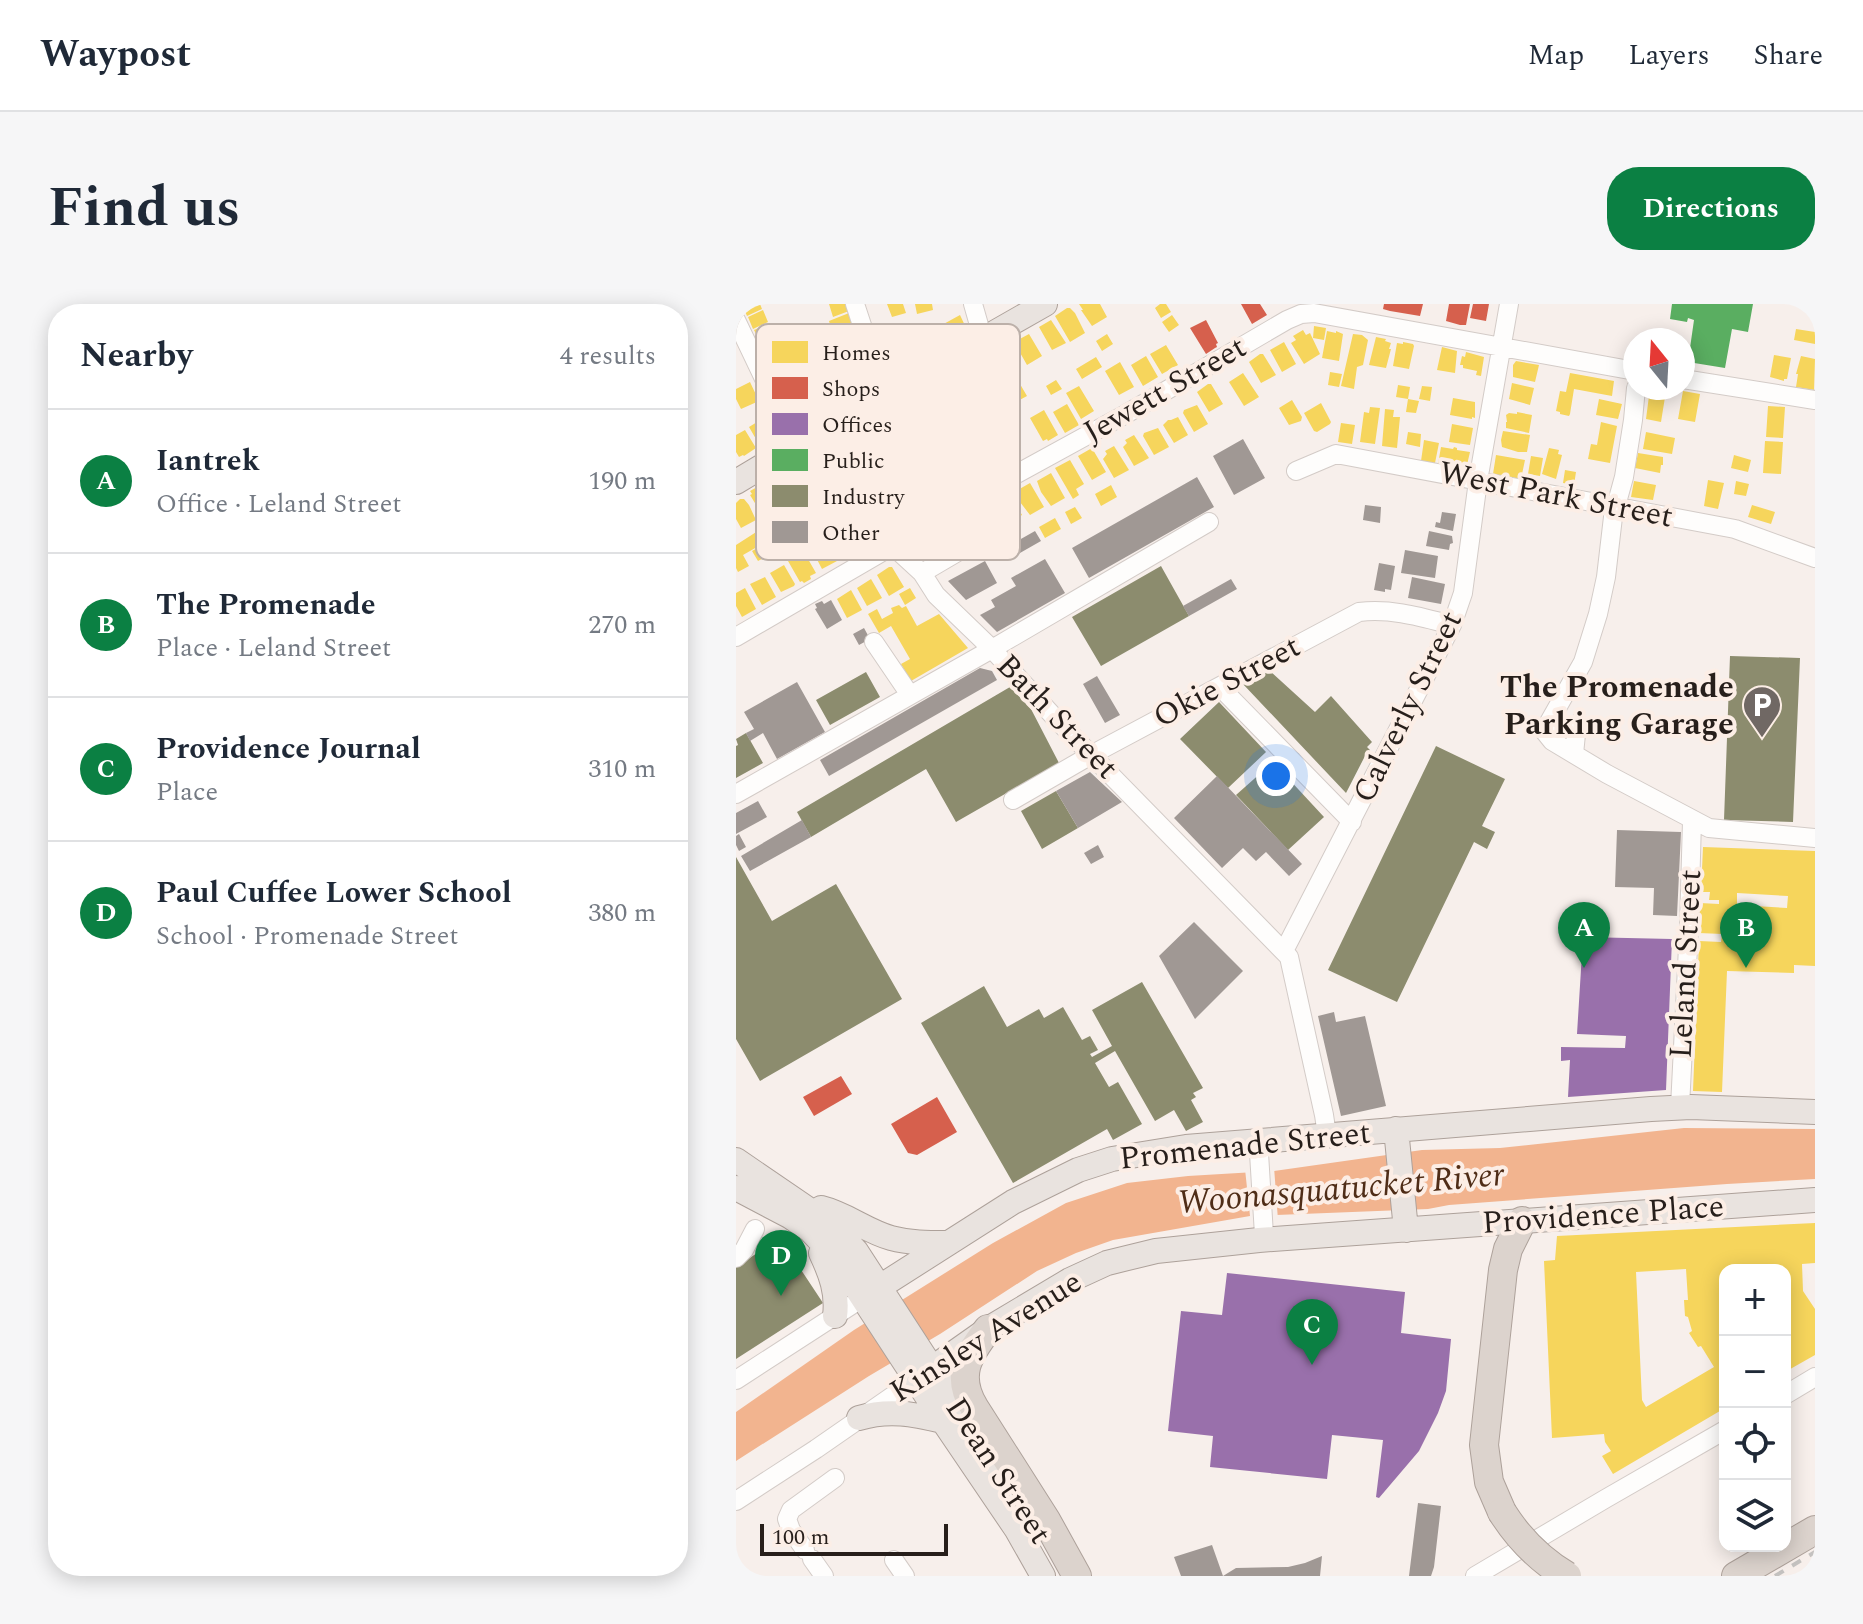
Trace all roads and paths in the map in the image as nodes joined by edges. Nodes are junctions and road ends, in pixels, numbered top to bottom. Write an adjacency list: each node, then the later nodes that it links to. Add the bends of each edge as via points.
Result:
1 (855, 304): 6 (street)
2 (973, 304): 7 (street)
3 (1045, 304): 8 (main road)
4 (1509, 304): 9 (street, Calverly Street)
5 (736, 320): 10 (street, Bath Street)
6 (862, 324)
7 (979, 324)
8 (1010, 324)
9 (1502, 346): 11 (street, Jewett Street); 17 (street, Jewett Street, via 1301,314); 18 (street, Calverly Street)
10 (756, 362)
11 (1623, 369)
12 (1695, 381): 14 (street)
13 (1635, 400): 20 (street)
14 (1815, 400)
15 (756, 470): 19 (main road)
16 (1296, 471): 18 (street, West Park Street, via 1336,454)
17 (1020, 472)
18 (1478, 481): 20 (street, West Park Street); 27 (street, Calverly Street, via 1463,593)
19 (736, 482)
20 (1617, 507): 22 (street, West Park Street, via 1735,529); 34 (street, via 1598,614 1583,662 1544,731)
21 (1209, 522): 30 (street)
22 (1815, 558)
23 (869, 560): 28 (street, Jewett Street)
24 (908, 560): 26 (street, Bath Street)
25 (944, 560): 26 (street)
26 (922, 573): 30 (street, Bath Street, via 936,595)
27 (1452, 625): 31 (street, Okie Street, via 1393,611 1359,612); 39 (street, Calverly Street)
28 (736, 637)
29 (874, 642): 32 (street)
30 (992, 649): 32 (street); 35 (street, Bath Street)
31 (1220, 687): 35 (street, Okie Street); 39 (street)
32 (910, 695): 36 (street)
33 (1577, 724): 34 (street)
34 (1574, 754): 38 (street)
35 (1091, 755): 37 (street, Okie Street); 41 (street, Bath Street)
36 (736, 794)
37 (1013, 800)
38 (1692, 821): 40 (street, via 1720,830); 42 (street, Leland Street)
39 (1352, 822): 41 (street, Calverly Street)
40 (1815, 838)
41 (1284, 951): 44 (street, Bath Street)
42 (1680, 1107): 43 (main road, Promenade Street); 45 (main road, Promenade Street)
43 (1815, 1112)
44 (1327, 1135): 45 (main road, Promenade Street); 55 (main road, Promenade Street, via 1112,1159 1029,1192)
45 (1397, 1139): 51 (main road)
46 (1259, 1158): 53 (street)
47 (743, 1178): 49 (main road); 54 (main road)
48 (1815, 1200): 50 (main road, Providence Place)
49 (800, 1203): 55 (main road, via 835,1212 888,1237); 57 (main road, via 856,1251)
50 (1522, 1221): 51 (main road, Providence Place); 75 (highway, bridge, via 1503,1270 1485,1432 1486,1470 1502,1512 1525,1543)
51 (1405, 1223): 59 (main road, Kinsley Avenue, via 1130,1257 1070,1280)
52 (755, 1229): 56 (street)
53 (1264, 1229)
54 (810, 1230): 57 (main road); 58 (main road, via 832,1279)
55 (947, 1243): 57 (main road, Promenade Street)
56 (736, 1258)
57 (874, 1297): 58 (street, Promenade Street); 60 (main road, Dean Street)
58 (835, 1316): 62 (street, Promenade Street)
59 (988, 1329): 60 (main road, Kinsley Avenue); 73 (highway, via 968,1359 968,1394)
60 (920, 1367): 64 (street, Kinsley Avenue); 65 (main road, Dean Street); 72 (main road, Dean Street, via 1004,1476)
61 (1815, 1377): 63 (street)
62 (736, 1380)
63 (1791, 1391)
64 (859, 1418): 65 (main road, via 894,1413); 68 (street, Kinsley Avenue)
65 (943, 1421): 71 (main road, Dean Street)
66 (1719, 1433): 74 (street)
67 (835, 1478): 70 (street, via 791,1510 787,1519)
68 (736, 1501)
69 (1815, 1530): 76 (highway)
70 (824, 1576)
71 (1043, 1576)
72 (1062, 1576)
73 (1077, 1576)
74 (1475, 1576)
75 (1567, 1576)
76 (1736, 1576)

